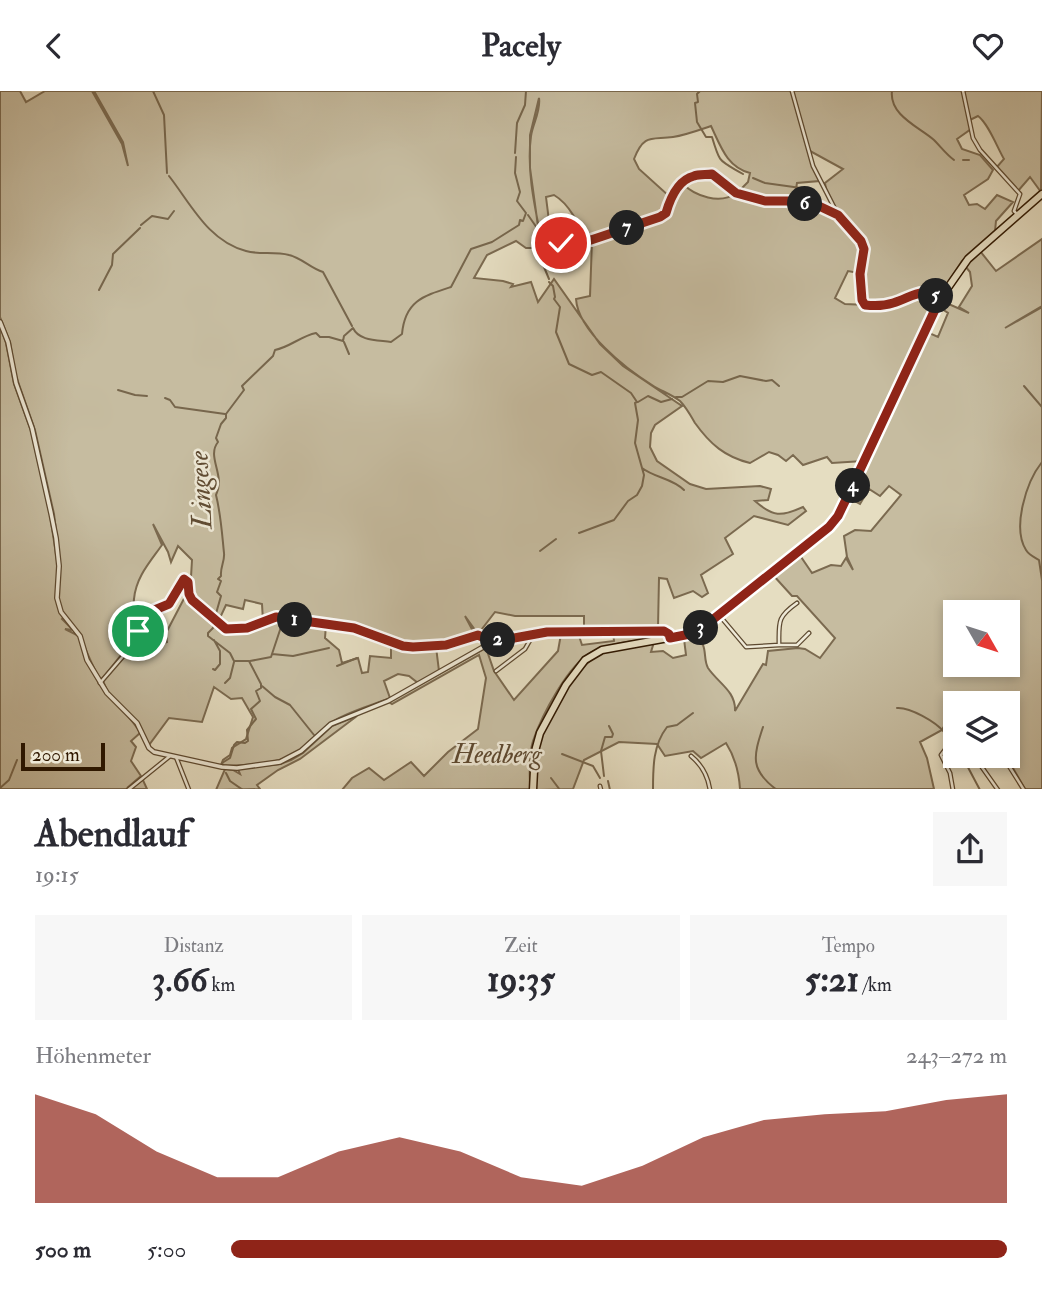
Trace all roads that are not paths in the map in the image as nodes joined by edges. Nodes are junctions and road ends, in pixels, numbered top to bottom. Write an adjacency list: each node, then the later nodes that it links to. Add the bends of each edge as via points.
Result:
1 (792, 91): 4 (street, via 813,166)
2 (963, 91): 5 (street, via 979,150 1020,194 1014,211)
3 (1042, 194): 5 (main road)
4 (838, 215): 6 (street, via 821,207 736,193 713,174 694,176 670,197 664,215 591,240 558,244); 7 (street, via 864,249 860,274 865,305 890,304 925,292)
5 (1018, 215): 7 (main road, via 968,259)
6 (551, 252)
7 (940, 299): 10 (main road, via 834,522)
8 (0, 322): 17 (street, via 32,428 51,513 61,613 80,636)
9 (797, 603): 15 (street, via 779,621)
10 (719, 615): 13 (main road, via 690,634); 15 (street, via 746,647)
11 (809, 633): 15 (street, via 797,645)
12 (533, 635): 13 (street, via 664,631); 14 (street); 16 (street, via 525,649)
13 (670, 638): 25 (main road, via 602,650 578,667 540,733 533,760)
14 (492, 642): 17 (street, via 478,635 446,645 403,646 354,628 276,617 247,628 226,629 192,600 184,579 169,604 152,611); 18 (street, via 388,701 331,724 291,758 237,768)
15 (779, 645)
16 (496, 671)
17 (100, 683): 18 (street, via 137,723 149,748)
18 (173, 757): 23 (street); 24 (street)
19 (691, 757): 26 (street)
20 (948, 768): 27 (street)
21 (983, 768): 28 (street)
22 (1010, 768): 29 (street)
23 (128, 789)
24 (190, 789)
25 (533, 789)
26 (711, 789)
27 (953, 789)
28 (999, 789)
29 (1024, 789)

